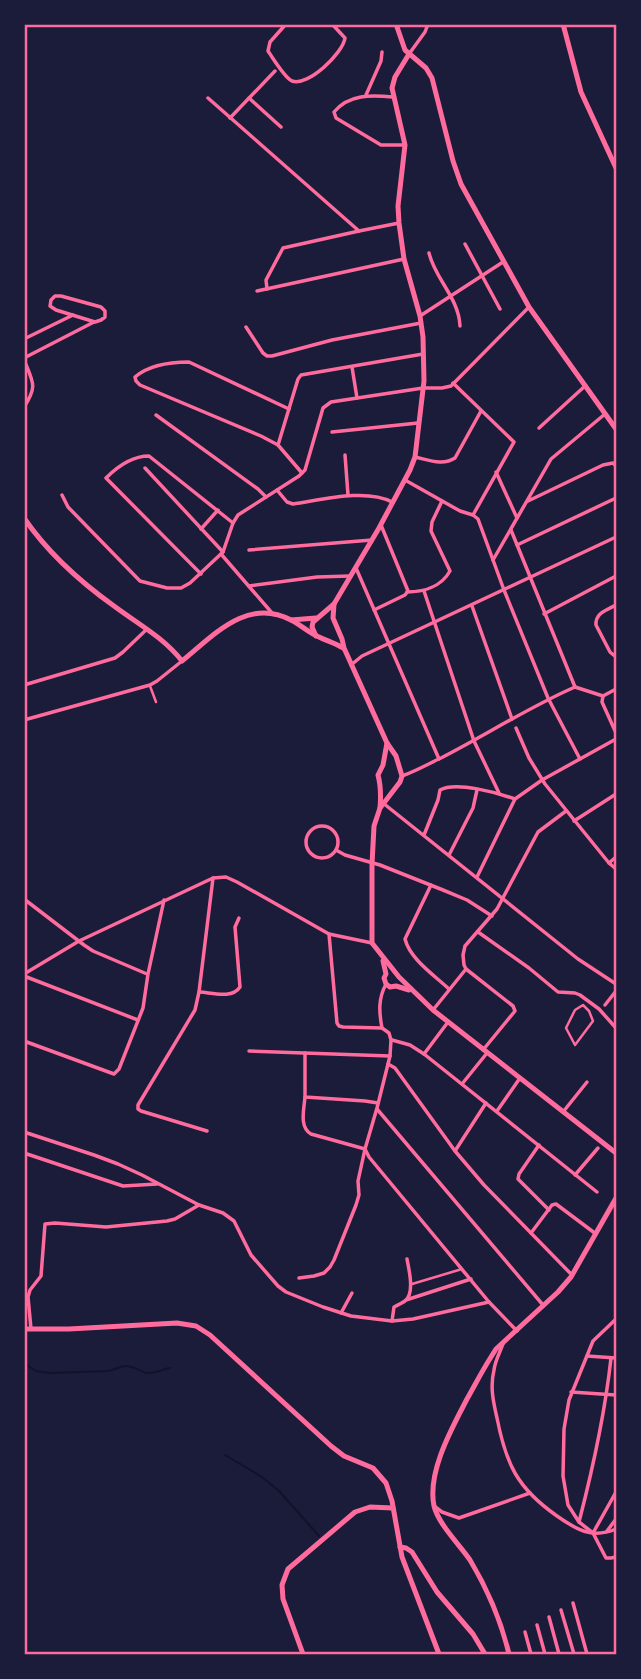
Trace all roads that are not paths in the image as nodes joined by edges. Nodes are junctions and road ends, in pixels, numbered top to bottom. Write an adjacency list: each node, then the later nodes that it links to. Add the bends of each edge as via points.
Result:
1 (286, 24): 2 (street, via 268,51 289,79 302,82 328,64 344,45 345,38)
2 (332, 24)
3 (396, 24): 7 (street)
4 (428, 24): 7 (street)
5 (563, 24): 16 (street, via 580,92)
6 (382, 52): 9 (street)
7 (409, 54): 10 (street, via 393,83); 22 (street, via 432,78 458,177)
8 (275, 71): 11 (street)
9 (366, 95): 10 (street); 15 (street, via 336,109 336,118 381,145)
10 (393, 97): 15 (street)
11 (249, 98): 13 (street); 14 (street)
12 (208, 99): 13 (street)
13 (230, 118): 18 (street)
14 (281, 127)
15 (405, 145): 17 (street)
16 (617, 168)
17 (399, 223): 18 (street); 21 (street)
18 (359, 230): 24 (street, via 283,248)
19 (465, 244): 23 (street)
20 (429, 253): 26 (street)
21 (404, 259): 24 (street); 30 (street)
22 (503, 262): 23 (street); 27 (street)
23 (482, 275): 26 (street); 28 (street)
24 (267, 289): 25 (street)
25 (257, 291)
26 (451, 296): 30 (street); 32 (street)
27 (529, 307): 38 (street); 39 (street)
28 (500, 309)
29 (73, 315): 31 (street); 31 (street, via 50,306 51,300 61,296 101,307 104,317); 34 (street)
30 (420, 319): 33 (street, via 267,356); 35 (street)
31 (95, 321): 36 (street)
32 (460, 326)
33 (246, 327)
34 (24, 339)
35 (424, 354): 37 (street); 40 (street)
36 (24, 359): 42 (street, via 34,384)
37 (352, 367): 41 (street); 43 (street, via 301,376)
38 (453, 383): 40 (street); 44 (street)
39 (585, 386): 45 (street); 48 (street)
40 (423, 388): 41 (street); 47 (street)
41 (357, 398): 57 (street, via 323,408)
42 (24, 407)
43 (289, 409): 51 (street); 51 (street, via 189,362 145,370 135,377 140,385)
44 (482, 410): 53 (street, via 455,458 442,463); 56 (street, via 513,442)
45 (605, 414): 49 (street); 66 (street, via 551,459)
46 (156, 415): 62 (street)
47 (418, 423): 50 (street); 53 (street)
48 (539, 429)
49 (617, 429)
50 (332, 432)
51 (278, 445): 57 (street)
52 (345, 455): 61 (street)
53 (415, 457): 58 (street)
54 (615, 465): 66 (street, via 603,466)
55 (145, 468): 73 (street)
56 (496, 472): 68 (street); 70 (street)
57 (302, 473): 59 (street)
58 (404, 480): 64 (street); 65 (street)
59 (278, 490): 61 (street, via 293,504); 62 (street)
60 (62, 495): 82 (street, via 68,507 140,581 181,588)
61 (348, 496): 65 (street)
62 (266, 497): 71 (street, via 238,514)
63 (617, 498): 77 (street)
64 (442, 501): 68 (street); 88 (street, via 431,531 450,571)
65 (392, 502): 72 (street)
66 (526, 502): 70 (street)
67 (218, 510): 71 (street); 73 (street); 82 (street, via 149,456 128,461 106,478)
68 (473, 515): 80 (street)
69 (24, 518): 101 (street, via 65,567)
70 (517, 518): 74 (street)
71 (233, 523): 79 (street)
72 (381, 524): 76 (street); 89 (street)
73 (201, 529): 79 (street)
74 (510, 529): 77 (street); 80 (street)
75 (617, 537): 84 (street)
76 (372, 540): 78 (street); 81 (street)
77 (517, 545): 84 (street)
78 (249, 550)
79 (222, 553): 82 (street); 86 (street)
80 (493, 560): 87 (street)
81 (356, 567): 83 (street); 93 (street)
82 (201, 574)
83 (350, 576): 86 (street); 90 (street)
84 (531, 576): 87 (street); 95 (street)
85 (617, 576): 95 (street)
86 (249, 586): 94 (street)
87 (504, 590): 91 (street); 114 (street)
88 (424, 591): 89 (street); 99 (street)
89 (407, 592): 93 (street)
90 (334, 604): 96 (street); 97 (street)
91 (471, 605): 99 (street); 116 (street)
92 (617, 605): 106 (street, via 596,617 610,652)
93 (374, 610): 104 (street)
94 (272, 613): 98 (street); 107 (street, via 251,614 231,622)
95 (544, 614): 111 (street)
96 (318, 617): 97 (street); 98 (street); 102 (street, via 312,627)
97 (334, 618): 100 (street)
98 (291, 620): 102 (street)
99 (436, 623): 104 (street); 121 (street)
100 (337, 627): 103 (street, via 334,636); 105 (street)
101 (147, 629): 107 (street); 109 (street, via 115,658)
102 (316, 636): 103 (street)
103 (325, 639): 105 (street)
104 (390, 644): 108 (street); 123 (street)
105 (344, 648): 108 (street)
106 (617, 657)
107 (183, 660): 110 (street)
108 (351, 665): 122 (street)
109 (24, 685)
110 (149, 685): 115 (street); 117 (street)
111 (575, 687): 113 (street); 114 (street)
112 (617, 689): 113 (street)
113 (603, 696): 119 (street)
114 (548, 698): 116 (street); 124 (street)
115 (156, 702)
116 (512, 719): 121 (street)
117 (24, 720)
118 (516, 728): 128 (street)
119 (617, 733)
120 (617, 739): 124 (street)
121 (474, 741): 123 (street); 132 (street)
122 (387, 743): 125 (street); 126 (street)
123 (439, 759): 127 (street)
124 (580, 760): 128 (street)
125 (383, 765): 126 (street); 129 (street, via 378,775)
126 (400, 767): 127 (street)
127 (402, 776): 130 (street)
128 (542, 780): 134 (street); 136 (street)
129 (381, 782): 130 (street); 135 (street)
130 (397, 784): 135 (street)
131 (477, 790): 132 (street); 138 (street, via 443,787); 140 (street)
132 (499, 793): 134 (street)
133 (617, 794): 137 (street)
134 (515, 799): 145 (street)
135 (382, 806): 138 (street); 143 (street, via 374,826)
136 (566, 811): 137 (street); 148 (street, via 538,832)
137 (574, 821): 142 (street)
138 (424, 835): 140 (street)
139 (336, 850): 139 (street, via 338,840 329,828 319,826 310,831 307,846 313,855 328,856); 143 (street)
140 (449, 855): 145 (street)
141 (617, 857): 142 (street)
142 (609, 863): 144 (street)
143 (372, 864): 147 (street); 156 (street)
144 (617, 869)
145 (477, 877): 148 (street)
146 (213, 878): 150 (street); 154 (street, via 237,882); 169 (street)
147 (431, 885): 151 (street); 166 (street, via 405,939 421,963)
148 (503, 898): 151 (street); 164 (street, via 578,959)
149 (24, 899): 155 (street)
150 (164, 900): 155 (street); 159 (street)
151 (492, 916): 153 (street)
152 (239, 918): 169 (street, via 235,927 238,991)
153 (478, 932): 158 (street, via 465,946); 178 (street, via 558,992 580,995)
154 (330, 934): 156 (street); 177 (street, via 337,1023)
155 (79, 941): 159 (street); 161 (street)
156 (372, 943): 157 (street)
157 (382, 958): 160 (street); 162 (street)
158 (466, 969): 166 (street); 182 (street, via 515,1011)
159 (148, 974): 175 (street)
160 (386, 974): 162 (street); 163 (street)
161 (24, 975): 175 (street)
162 (397, 975): 165 (street); 167 (street)
163 (386, 984): 165 (street); 177 (street, via 379,1007)
164 (617, 984)
165 (396, 986): 167 (street)
166 (450, 989): 174 (street)
167 (412, 991): 174 (street)
168 (617, 991): 170 (street)
169 (199, 992): 195 (street, via 195,1010 138,1109)
170 (611, 998): 171 (street); 172 (street)
171 (617, 1002)
172 (606, 1005)
173 (584, 1006): 173 (street, via 593,1021 575,1045 566,1028 575,1010)
174 (433, 1010): 176 (street)
175 (138, 1020): 180 (street, via 114,1074)
176 (448, 1022): 182 (street); 184 (street)
177 (382, 1028): 179 (street)
178 (617, 1028)
179 (391, 1040): 184 (street); 185 (street)
180 (24, 1041)
181 (249, 1051): 183 (street)
182 (485, 1052): 187 (street); 189 (street)
183 (305, 1054): 185 (street); 190 (street)
184 (424, 1054): 189 (street)
185 (390, 1056): 186 (street)
186 (388, 1064): 192 (street); 200 (street)
187 (520, 1078): 193 (street); 194 (street)
188 (587, 1082): 194 (street)
189 (462, 1084): 191 (street)
190 (304, 1097): 192 (street); 199 (street, via 306,1131)
191 (486, 1103): 193 (street); 200 (street)
192 (377, 1106): 199 (street); 220 (street)
193 (497, 1111): 197 (street)
194 (563, 1112): 202 (street)
195 (207, 1131)
196 (24, 1132): 204 (street, via 94,1154)
197 (539, 1145): 203 (street); 208 (street, via 518,1179)
198 (598, 1148): 203 (street)
199 (365, 1149): 212 (street); 214 (street, via 359,1195 330,1267 324,1273)
200 (455, 1151): 209 (street)
201 (24, 1153): 204 (street, via 123,1186)
202 (617, 1153)
203 (575, 1175): 205 (street)
204 (158, 1184): 207 (street)
205 (597, 1192)
206 (617, 1198): 210 (street)
207 (200, 1205): 221 (street, via 234,1222 251,1255 278,1286); 224 (street, via 167,1221 106,1227 44,1224 41,1276 28,1297)
208 (549, 1210): 209 (street); 210 (street, via 556,1204)
209 (531, 1233): 213 (street)
210 (596, 1234): 213 (street)
211 (407, 1259): 216 (street)
212 (462, 1269): 215 (street); 216 (street)
213 (572, 1276): 220 (street)
214 (299, 1278)
215 (471, 1279): 218 (street); 219 (street)
216 (410, 1284): 218 (street)
217 (352, 1293): 221 (street)
218 (406, 1300): 222 (street, via 394,1307)
219 (489, 1303): 222 (street); 225 (street)
220 (543, 1305): 225 (street)
221 (341, 1313): 222 (street)
222 (392, 1321)
223 (616, 1321): 227 (street, via 596,1338)
224 (28, 1329): 236 (street, via 171,1323 201,1328 338,1452 378,1472)
225 (517, 1331): 226 (street)
226 (503, 1343): 234 (street, via 491,1393 504,1448); 235 (street, via 445,1441 434,1485)
227 (586, 1356): 228 (street); 230 (street)
228 (611, 1358): 229 (street); 231 (street)
229 (617, 1358)
230 (571, 1392): 231 (street); 238 (street, via 564,1429 564,1476 568,1505)
231 (607, 1395): 232 (street); 238 (street)
232 (617, 1395)
233 (617, 1492): 240 (street)
234 (530, 1493): 235 (street, via 459,1518); 240 (street, via 572,1527)
235 (434, 1506): 252 (street, via 486,1591)
236 (393, 1507): 242 (street); 249 (street, via 355,1512 288,1569 283,1599)
237 (617, 1519): 241 (street)
238 (579, 1522): 240 (street)
239 (617, 1529): 241 (street)
240 (593, 1533): 241 (street); 243 (street, via 606,1558)
241 (606, 1533)
242 (400, 1547): 250 (street); 251 (street, via 412,1552)
243 (617, 1557)
244 (573, 1603): 257 (street)
245 (561, 1610): 256 (street)
246 (549, 1617): 255 (street)
247 (537, 1625): 254 (street)
248 (525, 1632): 253 (street)
249 (303, 1654)
250 (439, 1654)
251 (485, 1654)
252 (509, 1654)
253 (531, 1654)
254 (545, 1654)
255 (559, 1654)
256 (574, 1654)
257 (584, 1654)

